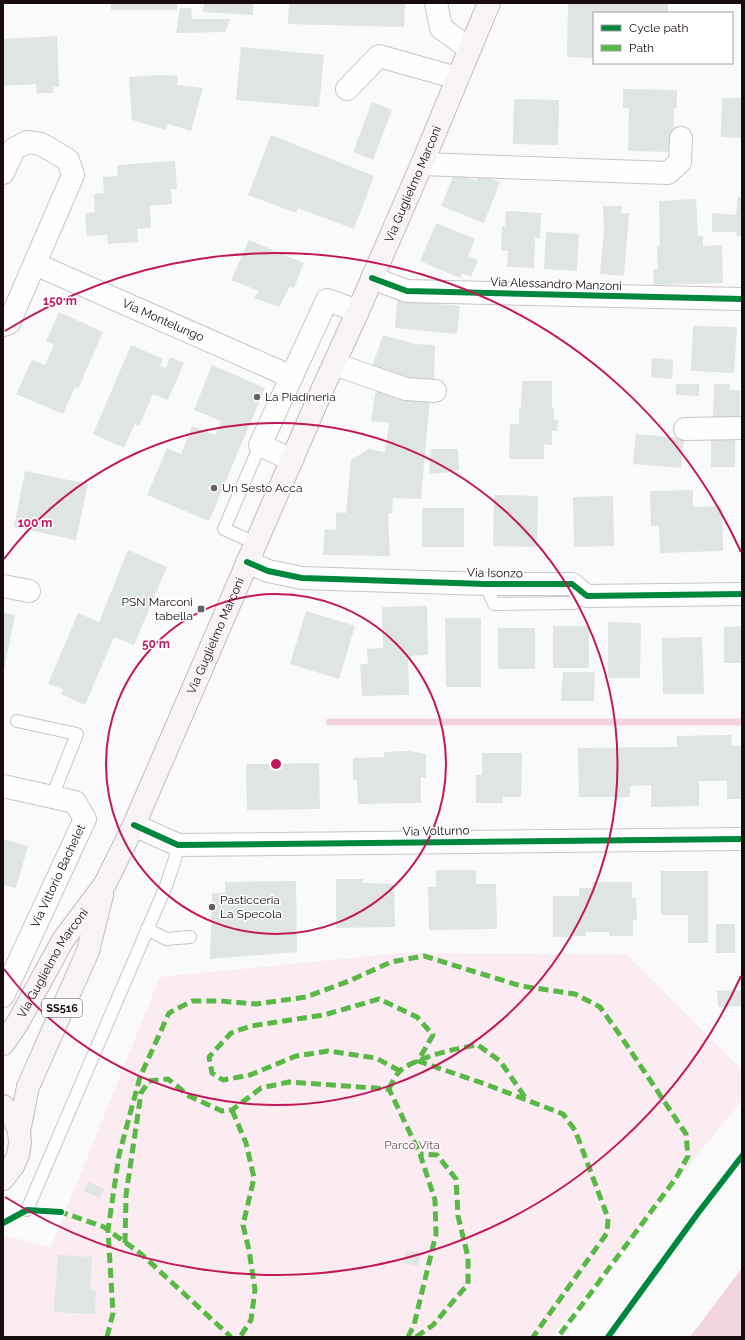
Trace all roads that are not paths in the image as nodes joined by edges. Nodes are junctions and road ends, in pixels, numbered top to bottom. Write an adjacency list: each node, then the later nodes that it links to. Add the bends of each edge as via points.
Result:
1 (436, 3): 3 (street, via 441,28)
2 (489, 3): 3 (main road, Via Guglielmo Marconi)
3 (470, 49): 4 (main road, Via Guglielmo Marconi)
4 (458, 78): 5 (street, via 379,56); 7 (main road, Via Guglielmo Marconi)
5 (347, 89)
6 (681, 138): 7 (street, via 680,162 668,173)
7 (422, 164): 10 (main road, Via Guglielmo Marconi)
8 (3, 173): 9 (street, via 14,149 27,142 41,144 68,160 71,167 73,175)
9 (34, 264): 13 (street, via 9,323); 15 (street, Via Montelungo)
10 (372, 278): 11 (street, Via Alessandro Manzoni, via 407,291); 12 (main road, Via Guglielmo Marconi)
11 (742, 299)
12 (358, 311): 14 (main road, Via Guglielmo Marconi); 15 (street, via 327,300)
13 (3, 325)
14 (334, 364): 16 (street, via 406,389); 20 (main road, Via Guglielmo Marconi)
15 (292, 377): 19 (street)
16 (435, 391)
17 (742, 428): 18 (street)
18 (685, 429)
19 (260, 445): 20 (street); 21 (lane, via 224,530)
20 (292, 460): 21 (main road, Via Guglielmo Marconi)
21 (255, 543): 22 (main road, Via Guglielmo Marconi)
22 (247, 562): 25 (street, Via Isonzo, via 268,571 302,578 572,584 587,596); 29 (main road, Via Guglielmo Marconi / SS516)
23 (3, 586): 24 (street)
24 (29, 592)
25 (742, 594)
26 (17, 721): 28 (lane, via 77,734)
27 (3, 786): 28 (street, Via Vittorio Bachelet)
28 (52, 796): 35 (street, Via Vittorio Bachelet, via 75,802 85,819)
29 (134, 825): 31 (street, Via Volturno); 32 (main road, Via Guglielmo Marconi / SS516)
30 (742, 839): 31 (street, Via Volturno)
31 (178, 845): 33 (lane, via 166,886)
32 (105, 884): 36 (main road, Via Guglielmo Marconi / SS516, via 63,940 17,1024); 38 (main road, Via Guglielmo Marconi / SS516, via 88,951 28,1087)
33 (147, 929): 34 (lane, via 166,939); 40 (lane)
34 (190, 937)
35 (3, 996)
36 (3, 1044)
37 (3, 1106): 38 (main road, Via Guglielmo Marconi / SS516, via 14,1119)
38 (19, 1131): 39 (main road, Via Guglielmo Marconi / SS516, via 18,1155)
39 (4, 1177)
40 (27, 1210)

